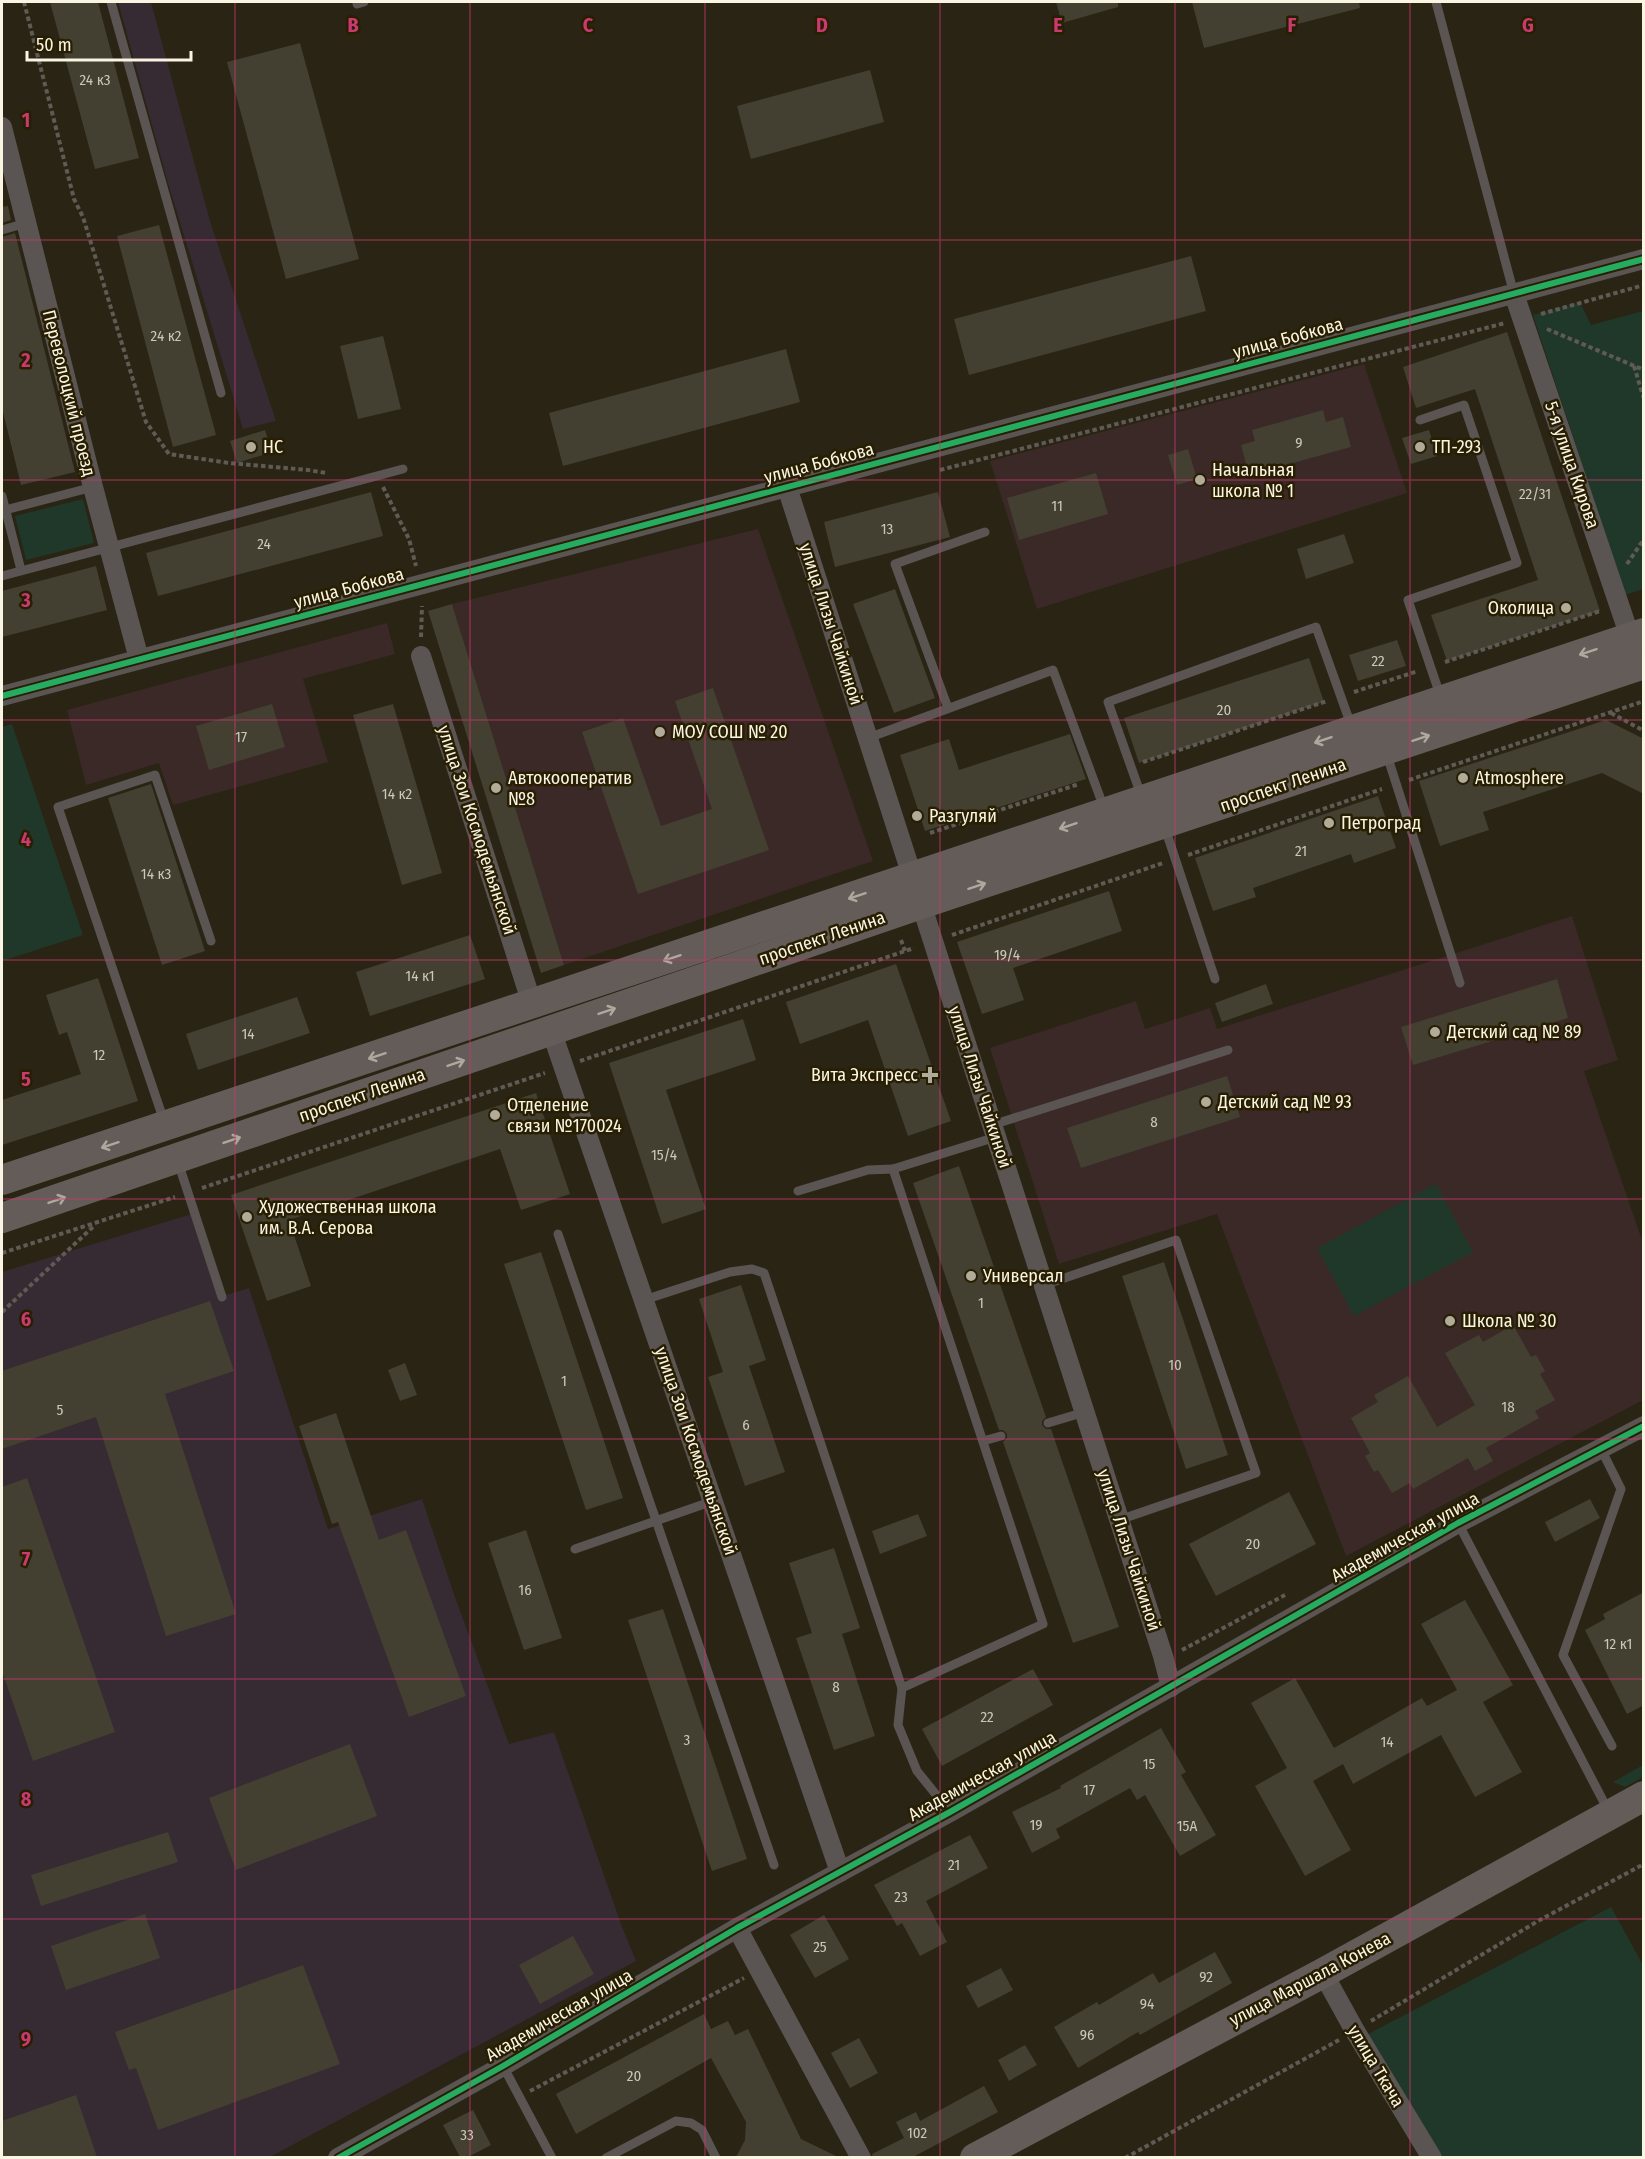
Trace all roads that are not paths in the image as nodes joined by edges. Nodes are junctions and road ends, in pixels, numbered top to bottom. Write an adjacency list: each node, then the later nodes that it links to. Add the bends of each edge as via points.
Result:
1 (111, 2): 9 (lane)
2 (1436, 2): 8 (lane)
3 (2, 127): 4 (street, Переволоцкий проезд)
4 (7, 168): 5 (street, Переволоцкий проезд)
5 (26, 223): 6 (lane); 12 (street, Переволоцкий проезд)
6 (2, 230)
7 (1644, 259): 8 (street, улица Бобкова)
8 (1514, 294): 13 (street, улица Бобкова); 20 (street, 5-я улица Кирова, via 1620,604)
9 (221, 393)
10 (1420, 420): 25 (lane, via 1464,405 1517,563 1408,600)
11 (403, 469): 17 (lane)
12 (93, 487): 15 (lane); 17 (street, Переволоцкий проезд)
13 (787, 487): 22 (street, улица Бобкова); 28 (street, улица Лизы Чайкиной)
14 (2, 496): 15 (lane)
15 (5, 510): 18 (lane)
16 (985, 532): 26 (lane, via 896,564)
17 (110, 547): 18 (lane); 22 (street, Переволоцкий проезд)
18 (21, 570): 19 (lane)
19 (2, 576)
20 (1637, 635): 23 (main road, via 1626,664); 25 (main road, проспект Ленина, one-way to 25)
21 (421, 656): 37 (street, улица Зои Космодемьянской)
22 (140, 659): 24 (street, улица Бобкова)
23 (1630, 669): 29 (main road, проспект Ленина, one-way to 23)
24 (2, 696)
25 (1442, 700): 27 (main road, проспект Ленина)
26 (948, 708): 28 (lane); 31 (lane, via 1053,670)
27 (1353, 730): 30 (main road, проспект Ленина, one-way to 30); 30 (lane, via 1316,627 1108,702)
28 (868, 738): 33 (street, улица Лизы Чайкиной)
29 (1386, 750): 32 (main road, проспект Ленина); 36 (lane)
30 (1143, 801): 31 (main road, проспект Ленина)
31 (1105, 813): 33 (main road, проспект Ленина, one-way to 33)
32 (1164, 825): 33 (main road, проспект Ленина, one-way to 32); 35 (lane)
33 (917, 891): 37 (main road, проспект Ленина, one-way to 37); 38 (main road, проспект Ленина, one-way to 33); 41 (street, улица Лизы Чайкиной)
34 (212, 941): 40 (lane, via 155,775 58,807)
35 (1215, 979)
36 (1460, 983)
37 (546, 1000): 38 (main road, via 553,1002 548,1020); 40 (main road, проспект Ленина, one-way to 40)
38 (551, 1030): 42 (main road, проспект Ленина, one-way to 38); 50 (street, улица Зои Космодемьянской)
39 (1228, 1050): 41 (lane)
40 (165, 1126): 44 (main road, проспект Ленина, one-way to 44)
41 (994, 1131): 43 (lane); 48 (street, улица Лизы Чайкиной)
42 (177, 1160): 46 (main road, проспект Ленина, one-way to 42); 49 (lane)
43 (893, 1169): 45 (lane, via 868,1170); 55 (lane)
44 (2, 1180)
45 (798, 1191)
46 (2, 1218)
47 (558, 1234): 59 (lane)
48 (1044, 1285): 51 (street, улица Лизы Чайкиной); 58 (lane, via 1176,1240 1256,1473)
49 (222, 1297)
50 (644, 1300): 57 (street, улица Зои Космодемьянской); 62 (lane, via 730,1272 752,1269 764,1273)
51 (1084, 1412): 52 (lane); 58 (street, улица Лизы Чайкиной)
52 (1048, 1423)
53 (1644, 1425): 56 (street, Академическая улица)
54 (1001, 1436): 55 (lane)
55 (982, 1441): 62 (lane, via 1043,1624)
56 (1601, 1449): 60 (street, Академическая улица); 64 (lane, via 1621,1489 1563,1655)
57 (713, 1501): 59 (lane); 69 (street, улица Зои Космодемьянской)
58 (1119, 1520): 63 (street, улица Лизы Чайкиной)
59 (656, 1521): 61 (lane); 68 (lane)
60 (1458, 1523): 63 (street, Академическая улица); 67 (lane)
61 (575, 1549)
62 (902, 1688): 66 (lane, via 898,1725 917,1771)
63 (1171, 1688): 66 (street, Академическая улица)
64 (1612, 1746)
65 (1644, 1796): 67 (main road, улица Маршала Конева)
66 (950, 1812): 69 (street, Академическая улица)
67 (1610, 1814): 71 (main road, улица Маршала Конева)
68 (774, 1865)
69 (840, 1872): 70 (street, Академическая улица)
70 (737, 1928): 72 (street, Академическая улица); 77 (street)
71 (1323, 1973): 78 (main road, улица Маршала Конева); 79 (street, улица Ткача)
72 (503, 2066): 73 (street, Академическая улица); 74 (lane)
73 (338, 2157)
74 (552, 2157)
75 (606, 2157): 76 (lane, via 676,2121 691,2123 702,2130)
76 (716, 2157)
77 (861, 2157)
78 (975, 2157)
79 (1432, 2157)

